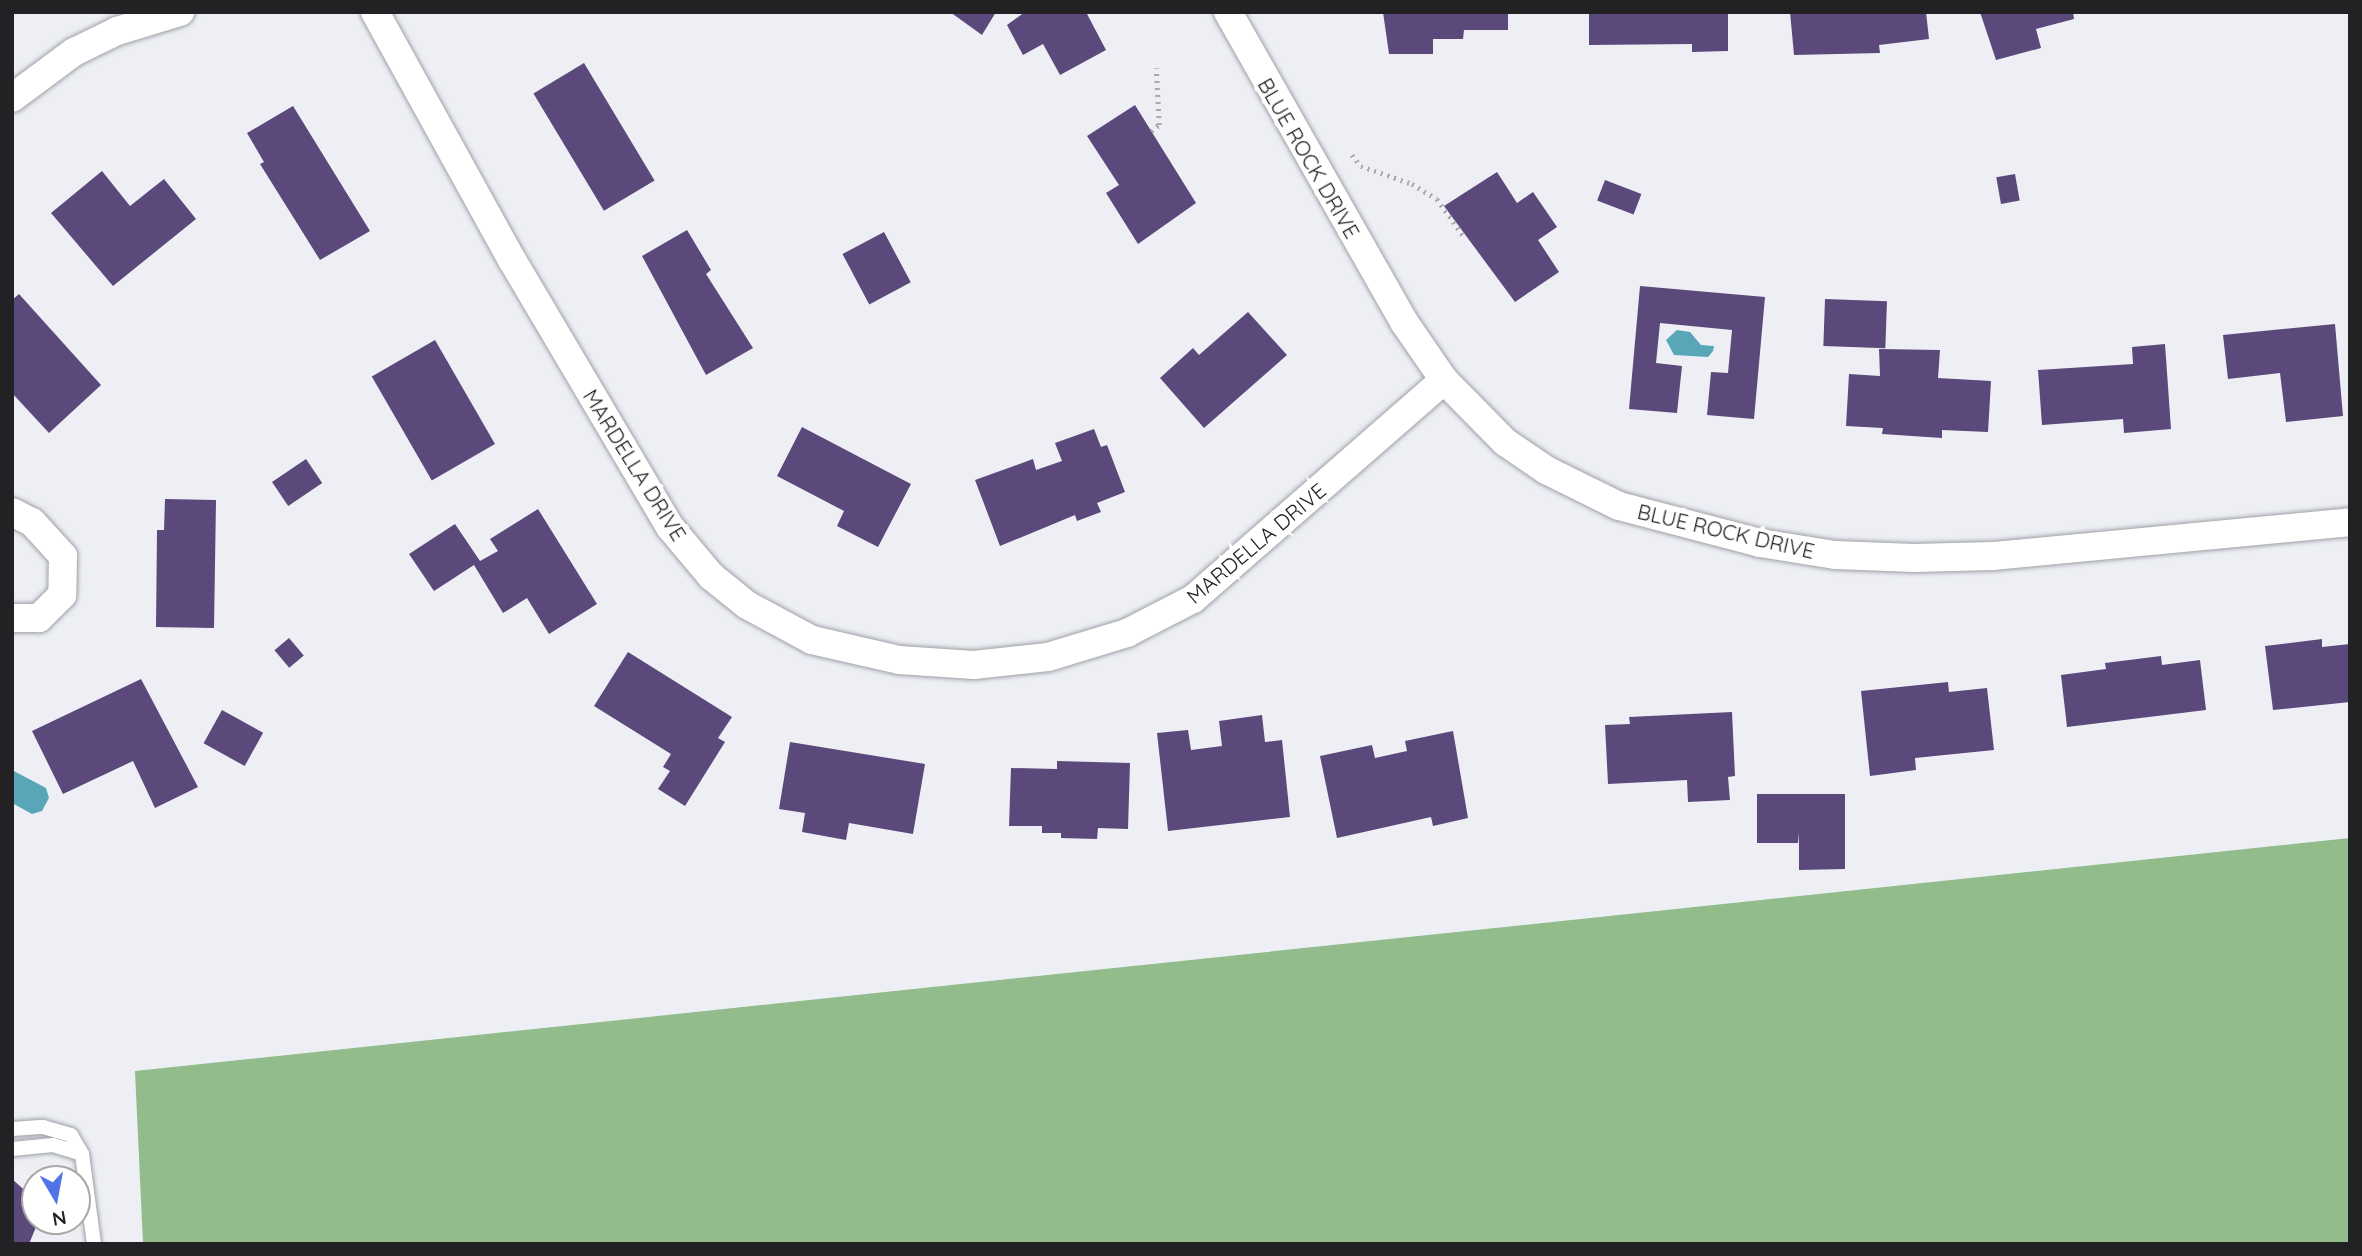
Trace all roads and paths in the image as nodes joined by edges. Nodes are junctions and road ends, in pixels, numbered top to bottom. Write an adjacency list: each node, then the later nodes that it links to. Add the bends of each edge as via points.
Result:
1 (180, 12): 5 (street, via 117,31 74,52)
2 (375, 12): 9 (street, MARDELLA DRIVE, via 512,260 670,527 711,576 747,606 812,640 899,660 974,665 1048,657 1127,633 1193,600)
3 (1228, 12): 9 (street, BLUE ROCK DRIVE, via 1404,322)
4 (1156, 68): 6 (path, via 1158,125)
5 (12, 98)
6 (1151, 131)
7 (1352, 155): 8 (path, via 1361,166 1412,184 1437,200)
8 (1465, 238)
9 (1444, 380): 11 (street, BLUE ROCK DRIVE, via 1505,442 1546,470 1619,506 1711,532 1835,555 1993,556)
10 (12, 512): 12 (street, via 32,522 63,556 62,595 39,618)
11 (2350, 522)
12 (12, 618)
13 (12, 1129): 15 (lane, via 43,1127 71,1135)
14 (12, 1149): 15 (lane, via 53,1145)
15 (82, 1154): 16 (lane)
16 (94, 1244)

